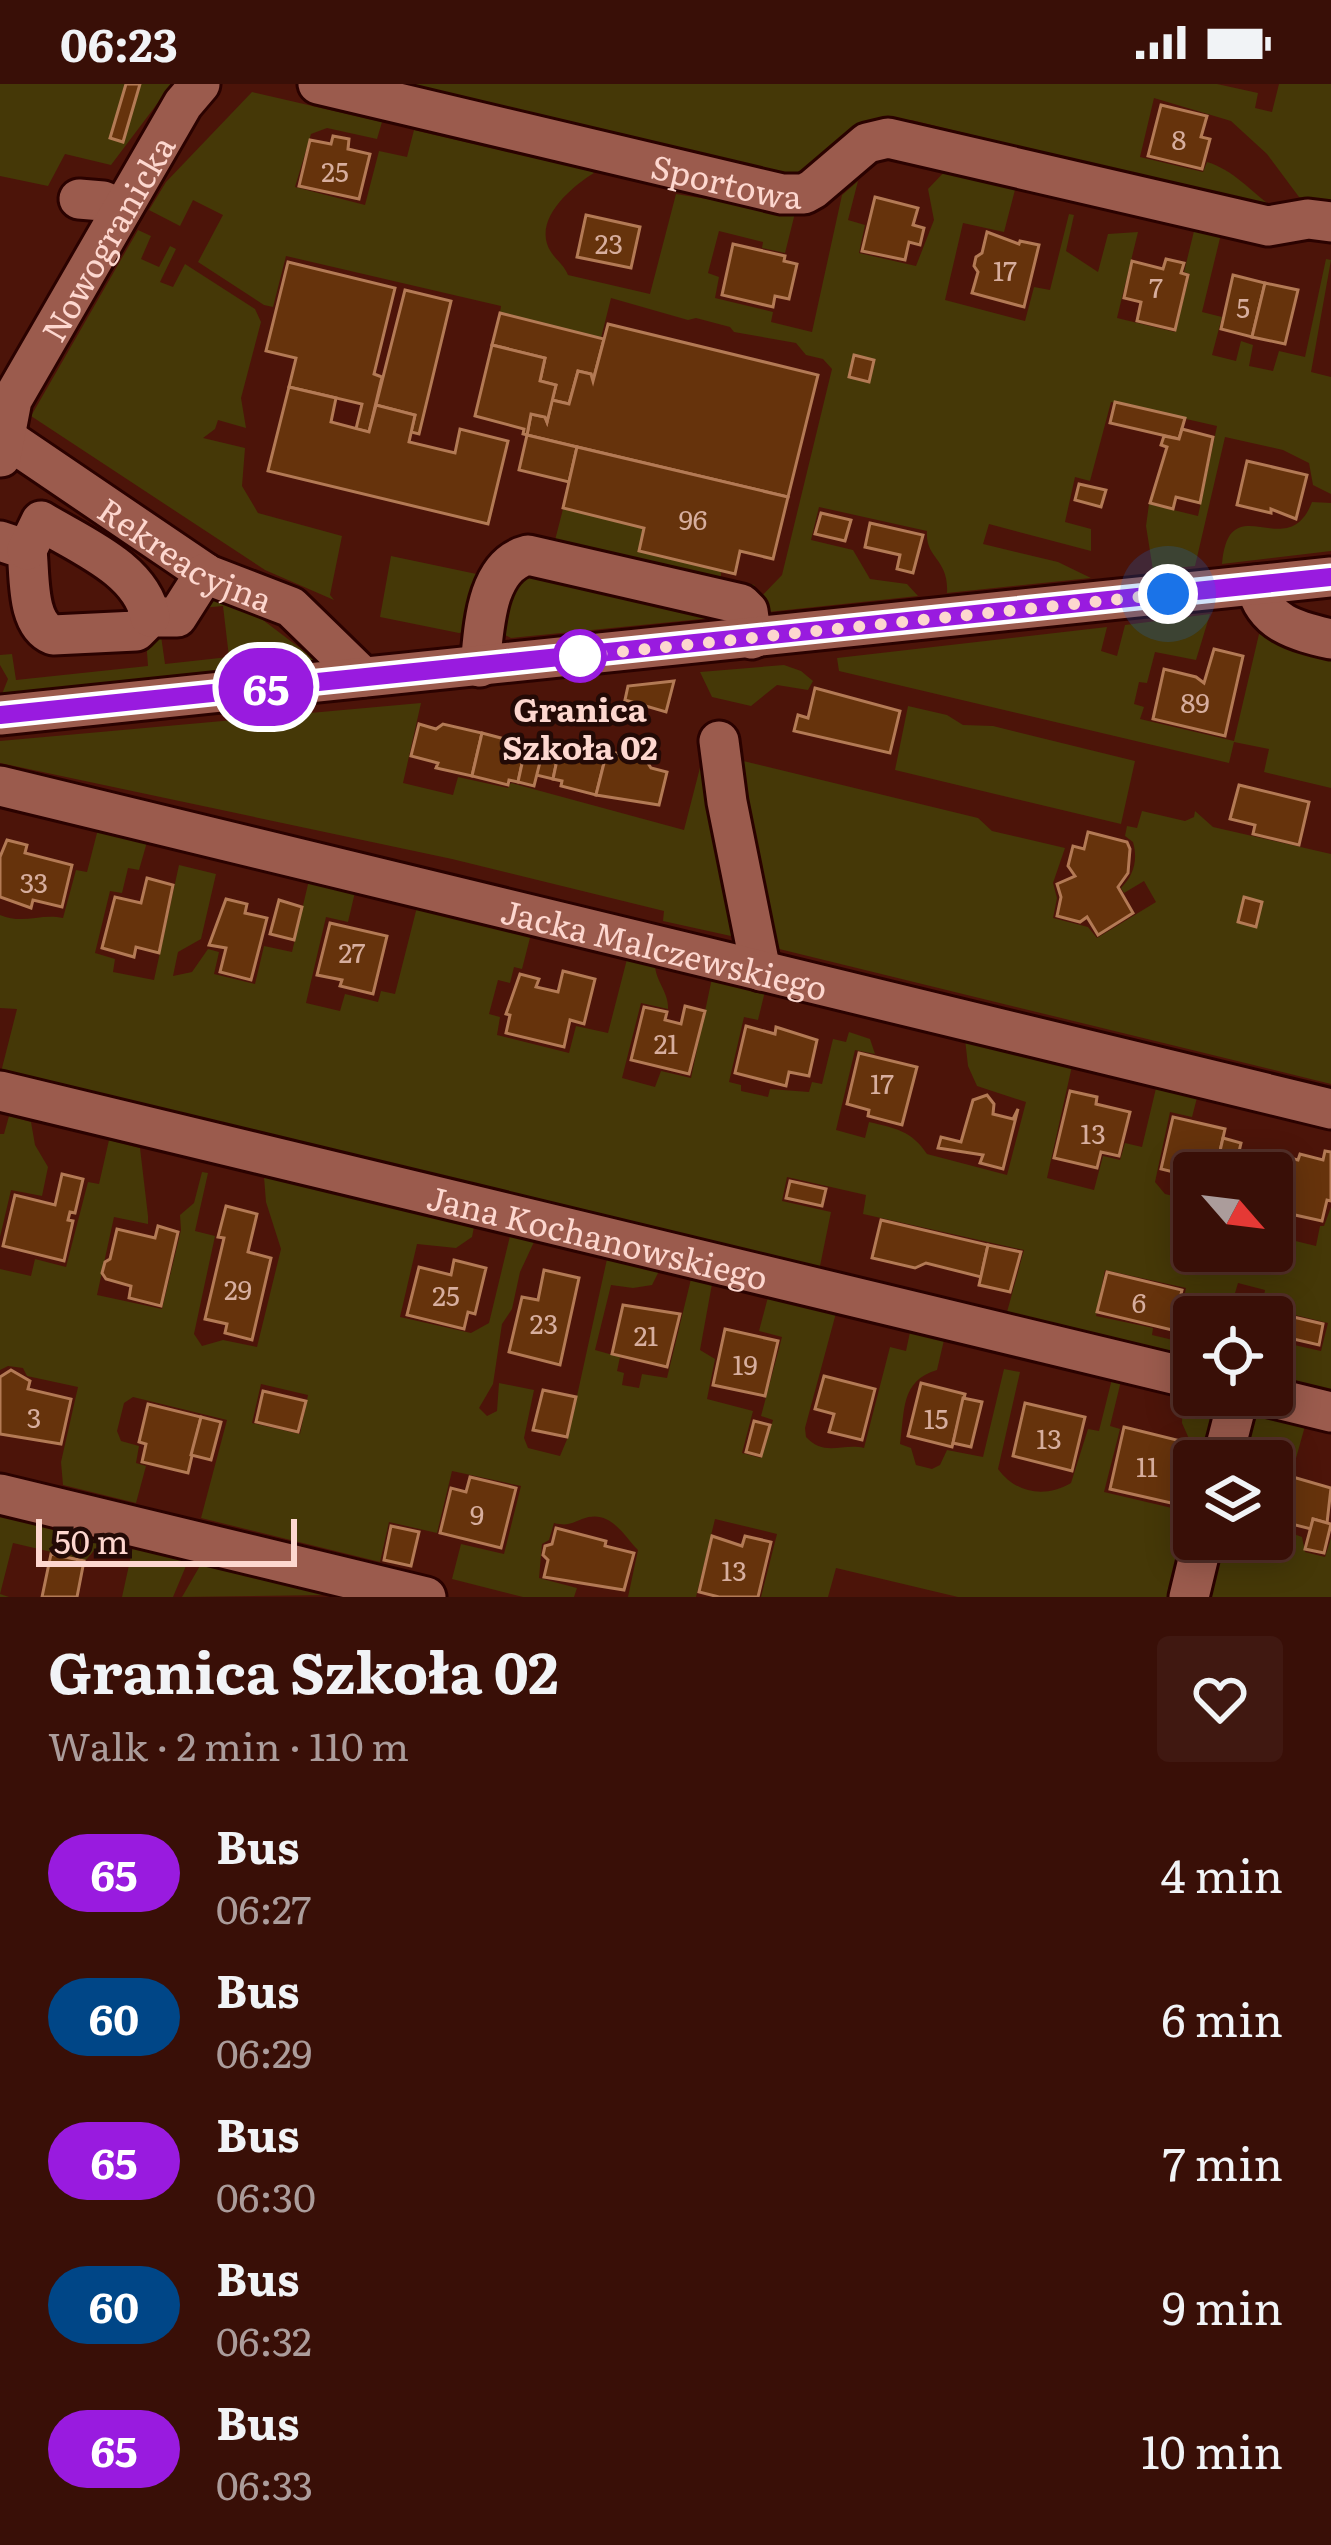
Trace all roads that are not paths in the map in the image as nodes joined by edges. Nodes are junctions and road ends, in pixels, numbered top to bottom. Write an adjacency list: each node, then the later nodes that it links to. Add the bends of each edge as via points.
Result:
1 (200, 84): 4 (street, Nowogranicka)
2 (318, 84): 5 (street, Sportowa, via 782,194 813,189 867,143 888,138 1263,226)
3 (79, 199): 4 (street)
4 (122, 209): 6 (street, Nowogranicka, via 12,400)
5 (1331, 222)
6 (1, 444): 8 (street, Rekreacyjna)
7 (14, 545): 11 (street, via 41,520 123,572); 11 (street, via 46,633 136,632)
8 (206, 573): 11 (street, via 177,617); 15 (street, Rekreacyjna, via 291,607)
9 (1331, 577): 10 (street)
10 (1256, 584): 12 (street); 13 (street, via 1274,618)
11 (150, 617)
12 (752, 639): 14 (street); 14 (street, via 741,604 528,555 500,573)
13 (1331, 639)
14 (480, 667): 15 (street)
15 (363, 677): 16 (street)
16 (0, 715)
17 (719, 741): 19 (street)
18 (0, 786): 19 (street, Jacka Malczewskiego)
19 (760, 971): 21 (street, Jacka Malczewskiego)
20 (0, 1090): 22 (street, Jana Kochanowskiego)
21 (1331, 1109)
22 (1173, 1374)
23 (1293, 1403): 24 (street)
24 (1331, 1412)
25 (0, 1494): 27 (street)
26 (1198, 1560): 28 (street)
27 (426, 1597)
28 (1189, 1597)

